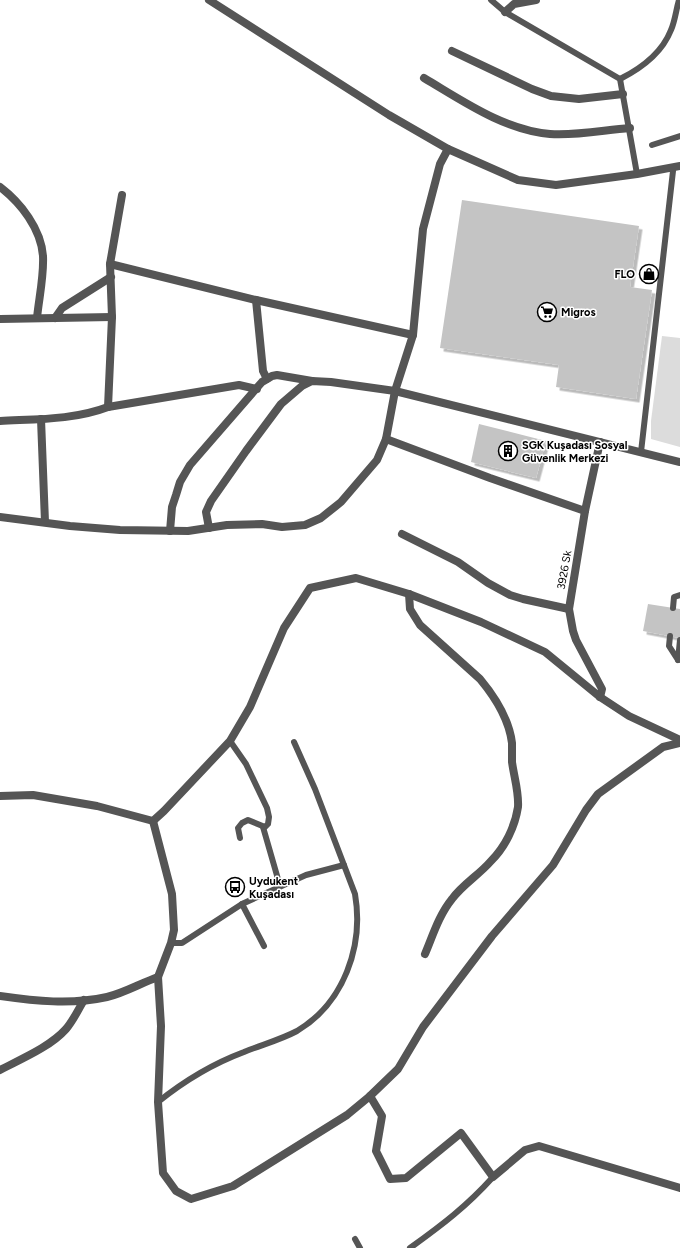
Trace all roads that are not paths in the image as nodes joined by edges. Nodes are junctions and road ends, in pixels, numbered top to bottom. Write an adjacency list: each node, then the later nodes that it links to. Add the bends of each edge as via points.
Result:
1 (209, 0): 13 (street, via 389,115)
2 (491, 0): 5 (lane)
3 (536, 0): 5 (street, via 514,4)
4 (679, 0): 8 (lane, via 671,31 658,53 635,72)
5 (505, 12): 8 (lane)
6 (452, 51): 9 (street, via 532,90 551,96 579,99)
7 (424, 78): 10 (street, via 500,120 529,131 562,134)
8 (620, 78): 9 (lane)
9 (623, 94): 10 (lane)
10 (630, 128): 15 (lane)
11 (680, 136): 12 (lane)
12 (652, 145)
13 (448, 149): 15 (street, via 518,180 556,185); 25 (street, via 440,164 423,229)
14 (677, 168): 15 (street); 35 (lane)
15 (637, 174)
16 (0, 187): 23 (street, via 26,216 41,245 43,264)
17 (122, 195): 18 (street)
18 (110, 264): 19 (street); 20 (street)
19 (111, 277): 21 (street); 24 (street, via 62,308)
20 (256, 300): 25 (street); 26 (street, via 263,371)
21 (112, 317): 24 (street); 30 (street)
22 (0, 318): 23 (street)
23 (37, 318): 24 (street)
24 (55, 318)
25 (413, 335): 29 (street)
26 (267, 379): 27 (street, via 283,375); 28 (street)
27 (312, 381): 29 (street); 40 (street, via 280,404 241,458 211,501 206,512)
28 (256, 389): 30 (street, via 239,385); 41 (street, via 190,465 176,494)
29 (395, 390): 33 (street); 34 (street)
30 (108, 407): 31 (street, via 77,415)
31 (41, 419): 32 (street); 39 (street)
32 (0, 421)
33 (386, 439): 37 (street); 40 (street, via 377,460 341,502 321,518 305,525 227,525)
34 (600, 442): 35 (street); 37 (street, 3926 Sk)
35 (641, 452): 36 (street)
36 (680, 462)
37 (585, 510): 46 (street, 3926 Sk)
38 (0, 517): 39 (street)
39 (45, 522): 41 (street, via 120,530)
40 (209, 528): 41 (street)
41 (170, 531)
42 (402, 534): 46 (street, via 458,562 510,595)
43 (409, 594): 50 (street, via 481,622 545,652); 52 (street, via 356,578 310,588 284,628 250,707); 64 (street, via 410,609 420,625 480,679 506,720 512,744 518,796 516,815 504,843 491,862 470,879 451,900 439,919)
44 (680, 595): 45 (lane, via 674,597)
45 (673, 608)
46 (569, 609): 50 (street, 3926 Sk, via 576,640 602,689)
47 (670, 636): 49 (lane, via 669,646)
48 (680, 640): 49 (lane)
49 (679, 661)
50 (600, 697): 51 (street, via 629,716)
51 (680, 740)
52 (230, 741): 56 (street); 57 (lane, via 246,764 268,808 268,822)
53 (294, 742): 59 (lane)
54 (680, 744): 69 (street, via 662,747 598,794 554,865 469,966 423,1027 398,1070)
55 (0, 796): 56 (street, via 33,796 97,806)
56 (153, 821): 62 (street, via 172,894 174,930)
57 (263, 827): 58 (lane, via 248,820 238,828); 60 (lane)
58 (240, 838)
59 (344, 865): 60 (lane, via 306,874); 70 (lane, via 356,899 357,931 349,968 332,998 317,1016 298,1030 210,1067 182,1083)
60 (280, 886): 61 (lane)
61 (242, 904): 62 (lane, via 182,943); 63 (lane)
62 (171, 943): 65 (street)
63 (264, 946)
64 (425, 954)
65 (158, 977): 67 (street, via 108,996); 70 (street, via 161,1026)
66 (0, 996): 67 (street, via 47,1001)
67 (84, 1000): 68 (street, via 66,1030 46,1046)
68 (0, 1070)
69 (370, 1096): 70 (street, via 347,1116 233,1186 191,1199 176,1191 162,1173); 71 (street, via 382,1116 376,1151 390,1179 406,1178 461,1133)
70 (158, 1102)
71 (493, 1177): 72 (street, via 525,1150 539,1146); 75 (lane, via 446,1223)
72 (680, 1188)
73 (355, 1239): 74 (lane)
74 (360, 1248)
75 (410, 1248)

